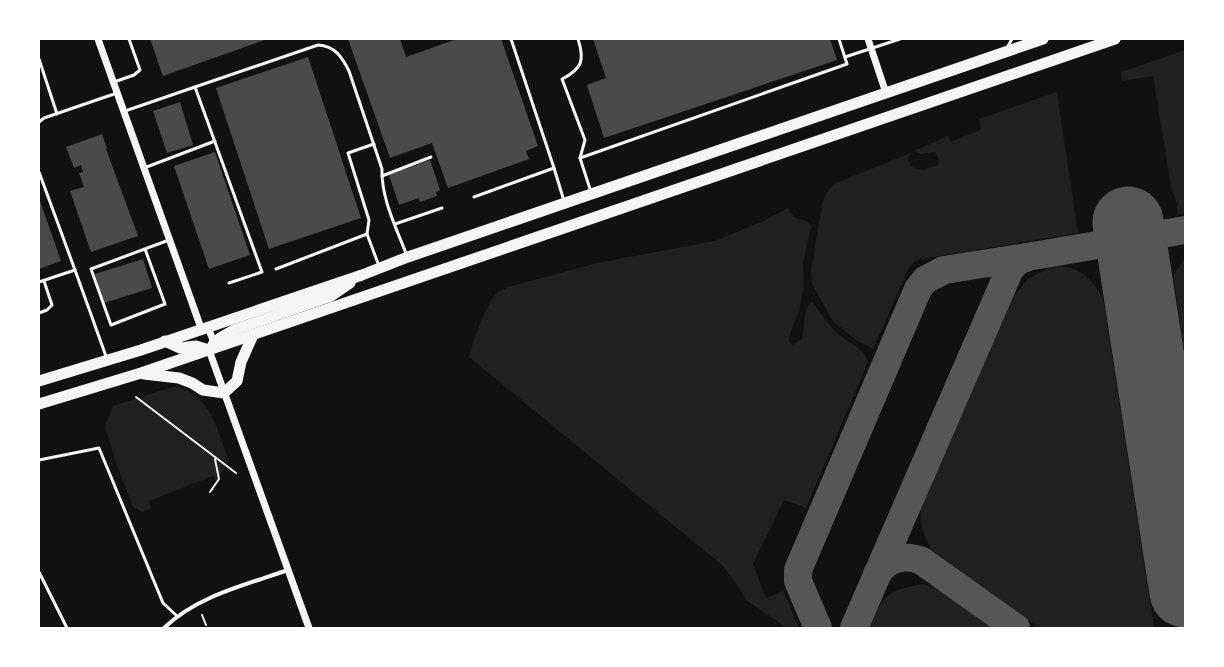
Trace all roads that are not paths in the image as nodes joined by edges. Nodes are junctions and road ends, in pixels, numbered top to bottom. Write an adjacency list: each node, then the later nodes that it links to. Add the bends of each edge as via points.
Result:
1 (98, 39): 15 (street)
2 (129, 39): 15 (lane, via 140,70 134,75)
3 (511, 39): 27 (lane)
4 (578, 39): 25 (lane, via 583,52 582,60 572,74 562,79 585,140)
5 (839, 39): 13 (lane)
6 (868, 39): 11 (street)
7 (900, 39): 11 (lane)
8 (1012, 39): 12 (lane)
9 (1043, 39): 12 (highway)
10 (1115, 39): 48 (highway)
11 (872, 49): 13 (lane); 18 (street)
12 (1004, 52): 18 (highway)
13 (845, 57): 25 (lane, via 847,64)
14 (39, 59): 20 (lane)
15 (114, 82): 17 (street)
16 (195, 87): 19 (lane); 22 (lane); 23 (lane, via 318,45 325,45 335,50 349,71)
17 (117, 93): 19 (street); 20 (lane)
18 (886, 93): 30 (highway)
19 (124, 112): 26 (street)
20 (58, 114): 21 (lane)
21 (39, 122)
22 (215, 141): 26 (lane); 45 (lane, via 262,272)
23 (374, 144): 29 (lane); 35 (lane, via 348,153 369,220)
24 (432, 157): 29 (lane)
25 (580, 158): 30 (lane)
26 (144, 168): 36 (street)
27 (554, 168): 31 (lane); 32 (lane)
28 (39, 172): 41 (lane)
29 (382, 176): 34 (lane)
30 (591, 194): 32 (highway)
31 (474, 197)
32 (565, 203): 38 (highway)
33 (442, 208): 34 (lane)
34 (396, 224): 38 (lane)
35 (367, 234): 39 (lane); 40 (lane)
36 (169, 240): 37 (lane); 47 (street)
37 (145, 249): 37 (lane, via 91,269 111,325 166,304)
38 (408, 257): 39 (highway)
39 (380, 268): 42 (highway)
40 (276, 269)
41 (75, 270): 43 (lane); 51 (lane)
42 (362, 275): 47 (highway); 50 (highway, via 331,296 234,330 220,338)
43 (44, 281): 44 (lane); 46 (lane, via 52,305)
44 (39, 282)
45 (228, 284)
46 (39, 313)
47 (201, 328): 49 (highway); 50 (street, via 209,330 213,340)
48 (253, 335): 50 (highway); 54 (highway, via 241,362 237,381)
49 (165, 341): 50 (highway, via 180,348 196,346); 51 (highway)
50 (209, 350): 52 (highway); 54 (street)
51 (107, 361): 53 (highway)
52 (141, 373): 54 (highway, via 179,378 203,390); 55 (highway)
53 (39, 381)
54 (224, 393): 57 (street)
55 (39, 404)
56 (39, 460): 59 (lane, via 99,448 163,603)
57 (288, 570): 59 (street, via 197,603); 62 (street)
58 (39, 572): 60 (lane)
59 (177, 616): 61 (street)
60 (67, 628)
61 (164, 628)
62 (309, 628)

